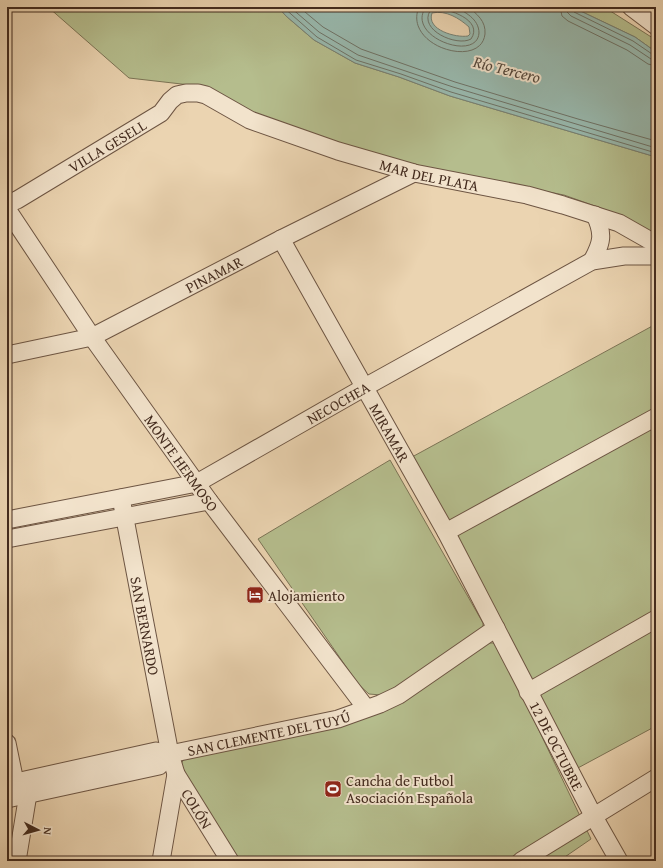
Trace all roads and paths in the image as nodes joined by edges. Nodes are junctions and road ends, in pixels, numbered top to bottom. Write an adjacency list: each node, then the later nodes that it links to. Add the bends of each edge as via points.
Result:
1 (631, 7): 2 (street)
2 (656, 26)
3 (206, 95): 4 (street, MAR DEL PLATA, via 250,120 338,151); 5 (street, VILLA GESELL, via 186,92 177,95 162,113)
4 (414, 172): 7 (street, MAR DEL PLATA, via 527,195); 8 (street, PINAMAR)
5 (7, 204)
6 (7, 209): 12 (street, MONTE HERMOSO)
7 (595, 215): 9 (street, MAR DEL PLATA, via 619,223); 11 (street, via 600,226 601,242)
8 (281, 239): 12 (street, PINAMAR); 14 (street, MIRAMAR)
9 (656, 244)
10 (656, 256): 11 (street, NECOCHEA, via 624,256)
11 (592, 261): 14 (street, NECOCHEA)
12 (92, 337): 13 (street, PINAMAR); 16 (street, MONTE HERMOSO)
13 (7, 355)
14 (365, 387): 16 (street, NECOCHEA); 21 (street, MIRAMAR)
15 (656, 417): 21 (street)
16 (197, 483): 17 (street, NECOCHEA); 18 (street, MONTE HERMOSO)
17 (122, 498): 19 (street, SAN BERNARDO); 20 (street, NECOCHEA)
18 (209, 501): 19 (street); 26 (street, MONTE HERMOSO)
19 (126, 517): 22 (street); 28 (street, SAN BERNARDO)
20 (7, 520)
21 (446, 532): 24 (street, MIRAMAR)
22 (7, 539)
23 (656, 619): 25 (street)
24 (496, 628): 25 (street, 12 DE OCTUBRE); 26 (street, SAN CLEMENTE DEL TUYÚ, via 399,695)
25 (528, 692): 34 (street, 12 DE OCTUBRE)
26 (366, 708): 28 (street, SAN CLEMENTE DEL TUYÚ, via 338,719)
27 (7, 743): 31 (street)
28 (170, 754): 29 (street, COLÓN); 31 (street, SAN CLEMENTE DEL TUYÚ, via 156,751); 32 (street, SAN CLEMENTE DEL TUYÚ, via 159,766)
29 (176, 774): 36 (street); 37 (street, COLÓN)
30 (656, 778): 34 (street)
31 (11, 783): 32 (street)
32 (28, 794): 33 (street, SAN CLEMENTE DEL TUYÚ); 35 (street)
33 (7, 800)
34 (594, 817): 38 (street); 39 (street, 12 DE OCTUBRE)
35 (16, 861)
36 (161, 861)
37 (230, 861)
38 (521, 861)
39 (620, 861)

